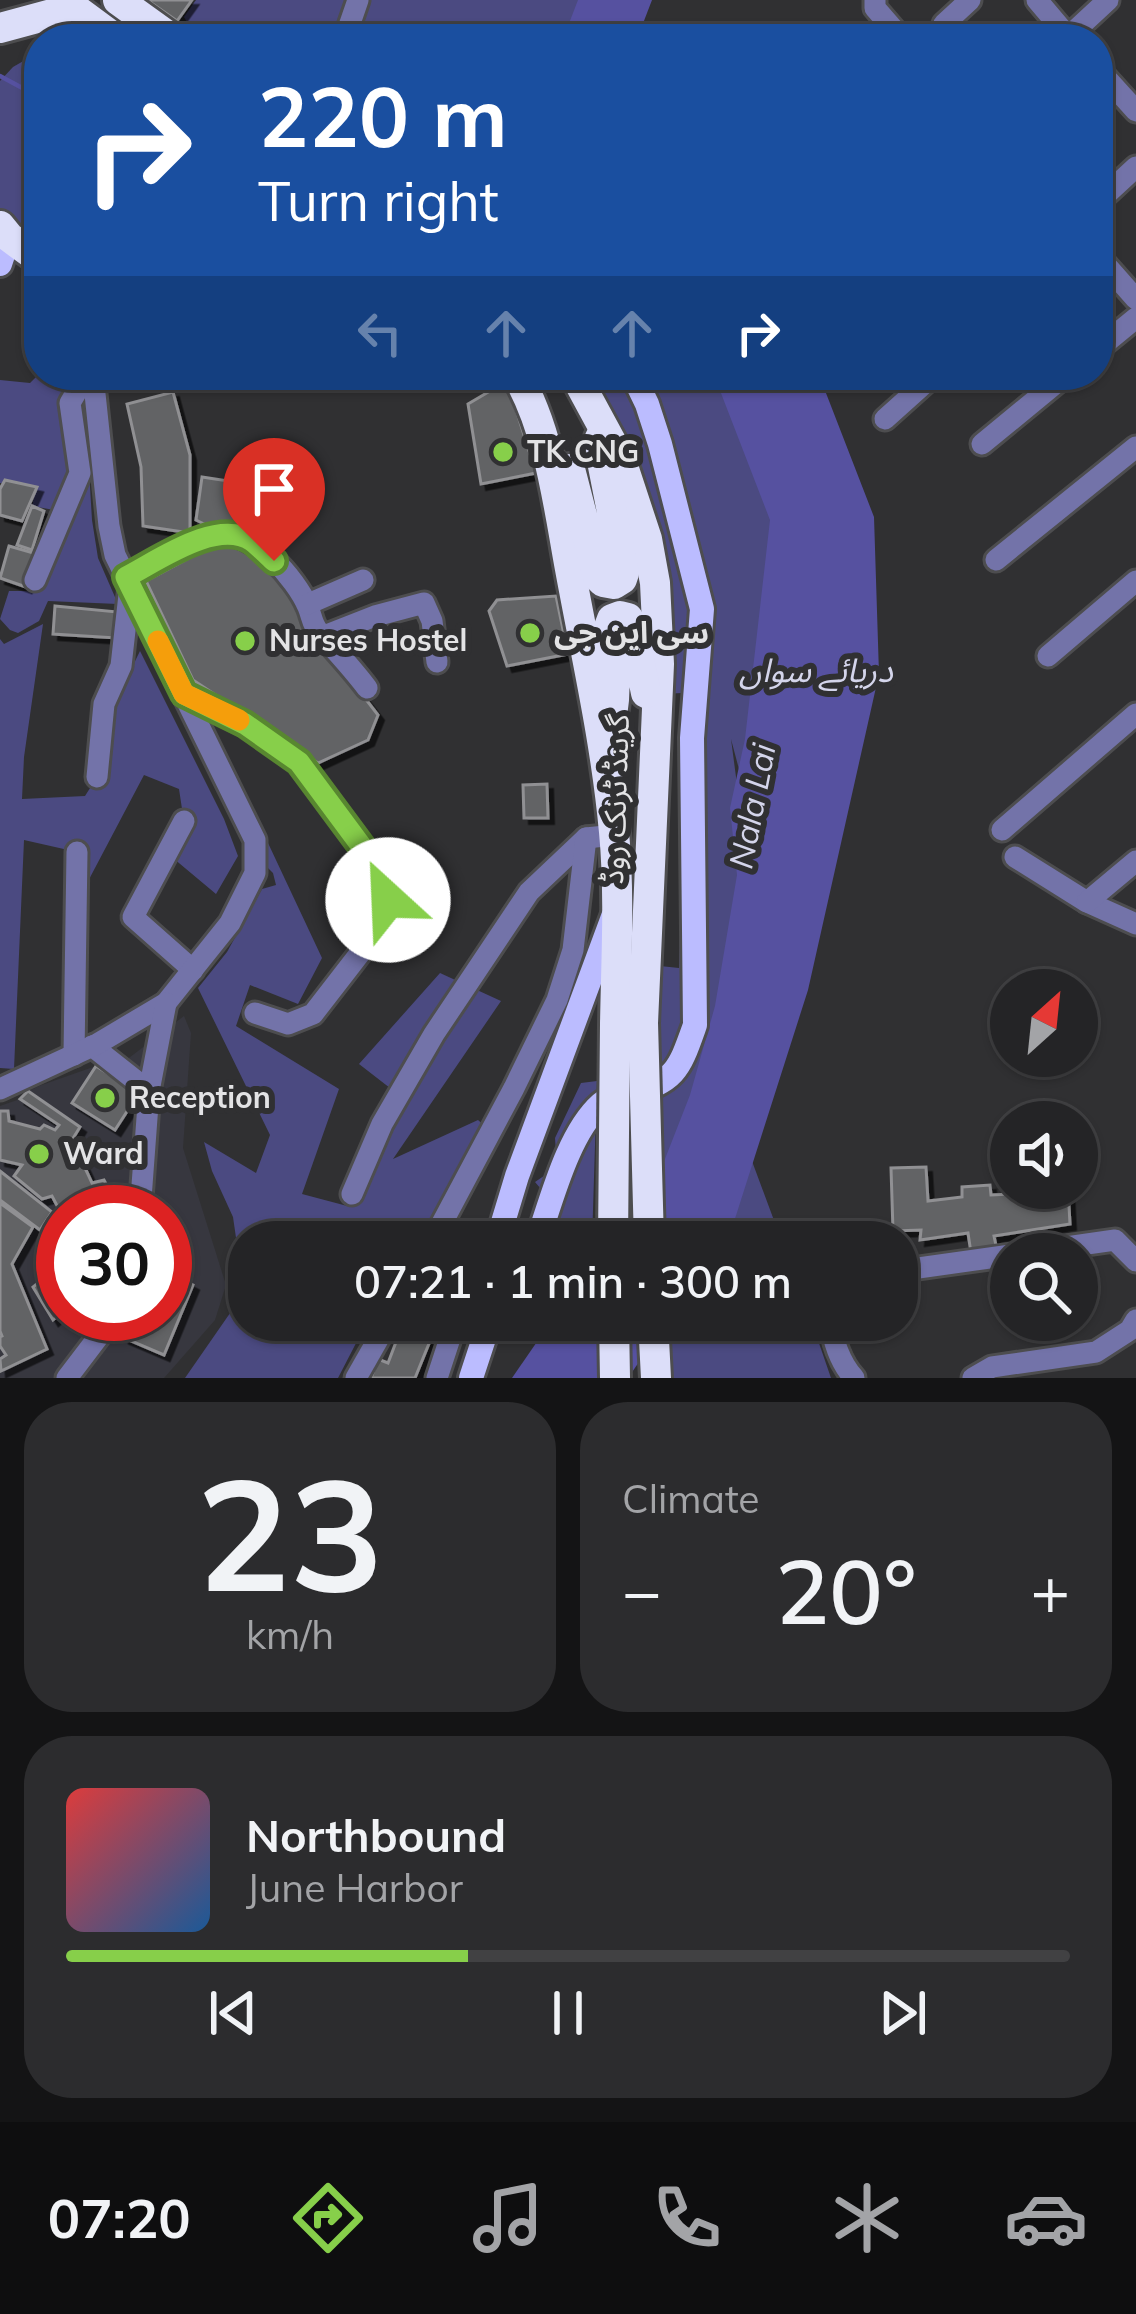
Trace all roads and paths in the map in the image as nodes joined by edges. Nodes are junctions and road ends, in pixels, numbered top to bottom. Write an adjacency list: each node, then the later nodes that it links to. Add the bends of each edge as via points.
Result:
1 (118, 0): 7 (highway)
2 (970, 0): 8 (street)
3 (1037, 0): 9 (street)
4 (1108, 0): 10 (street)
5 (68, 4): 6 (highway); 11 (highway)
6 (95, 24)
7 (151, 24)
8 (944, 24)
9 (1057, 24)
10 (1083, 24)
11 (1, 28)
12 (1113, 86): 13 (street)
13 (1136, 111)
14 (1136, 167): 15 (street)
15 (1113, 188)
16 (1113, 273): 17 (street)
17 (1136, 299)
18 (78, 390): 33 (street, via 70,403 80,473)
19 (94, 390): 35 (street, via 109,526)
20 (524, 390): 27 (highway, گرینڈ ٹرنک روڈ)
21 (584, 390): 29 (highway, گرینڈ ٹرنک روڈ)
22 (640, 390): 71 (main road, via 702,609 692,738 695,1024 683,1058 661,1084 607,1100 586,1122)
23 (910, 390): 26 (street)
24 (917, 390): 26 (street)
25 (1048, 390): 30 (street)
26 (913, 394): 28 (street)
27 (534, 409): 29 (highway, via 566,450 598,577 614,584 624,573); 47 (highway, گرینڈ ٹرنک روڈ)
28 (885, 419)
29 (602, 421): 45 (highway, گرینڈ ٹرنک روڈ, via 647,539 659,622)
30 (982, 444)
31 (1136, 447): 32 (street)
32 (996, 560)
33 (34, 580)
34 (363, 580): 37 (street)
35 (128, 581): 37 (street, via 223,532 249,538); 39 (street); 40 (street)
36 (1136, 581): 41 (street)
37 (308, 604): 38 (street)
38 (323, 636): 42 (street, via 424,603); 43 (street)
39 (156, 638): 40 (street); 44 (street)
40 (125, 647): 48 (street, via 104,704)
41 (1048, 656)
42 (437, 662)
43 (368, 688)
44 (184, 694): 59 (street, via 255,840 255,873); 61 (street, via 299,762 388,882 371,939 313,1014 288,1024)
45 (656, 712): 47 (highway, via 632,625 612,619 615,711); 62 (highway, گرینڈ ٹرنک روڈ)
46 (1136, 715): 50 (street)
47 (603, 744): 51 (highway, گرینڈ ٹرنک روڈ)
48 (97, 777)
49 (184, 821): 59 (street, via 133,917)
50 (1002, 830)
51 (600, 836): 56 (highway, گرینڈ ٹرنک روڈ); 67 (street, via 529,892 434,1034); 68 (street, via 557,1000)
52 (77, 852): 63 (street)
53 (1015, 857): 55 (street)
54 (1136, 861): 55 (street)
55 (1087, 902): 57 (street)
56 (617, 906): 58 (highway, گرینڈ ٹرنک روڈ); 69 (main road)
57 (1136, 924)
58 (616, 954): 62 (highway, گرینڈ ٹرنک روڈ); 70 (main road)
59 (193, 970): 60 (street)
60 (166, 1003): 63 (street); 65 (street)
61 (255, 1013)
62 (629, 1024): 72 (highway, گرینڈ ٹرنک روڈ, bridge); 73 (highway, گرینڈ ٹرنک روڈ, bridge)
63 (83, 1051): 64 (street); 65 (street)
64 (2, 1087)
65 (148, 1090): 66 (street)
66 (142, 1185)
67 (352, 1194)
68 (443, 1221)
69 (504, 1221)
70 (506, 1221)
71 (544, 1221)
72 (615, 1221)
73 (647, 1221)
74 (1098, 1242): 76 (street, via 1115,1240)
75 (990, 1257): 77 (street)
76 (1136, 1261)
77 (918, 1267)
78 (1136, 1320): 97 (street, via 1096,1352 992,1367)
79 (95, 1341): 89 (street)
80 (377, 1341): 90 (street)
81 (450, 1341): 91 (street)
82 (468, 1341): 92 (main road)
83 (485, 1341): 88 (main road)
84 (489, 1341): 88 (main road)
85 (614, 1341): 94 (highway)
86 (654, 1341): 95 (highway)
87 (835, 1341): 96 (street)
88 (482, 1352): 93 (main road)
89 (67, 1378)
90 (356, 1378)
91 (437, 1378)
92 (456, 1378)
93 (471, 1378)
94 (615, 1378)
95 (656, 1378)
96 (854, 1378)
97 (974, 1378)

